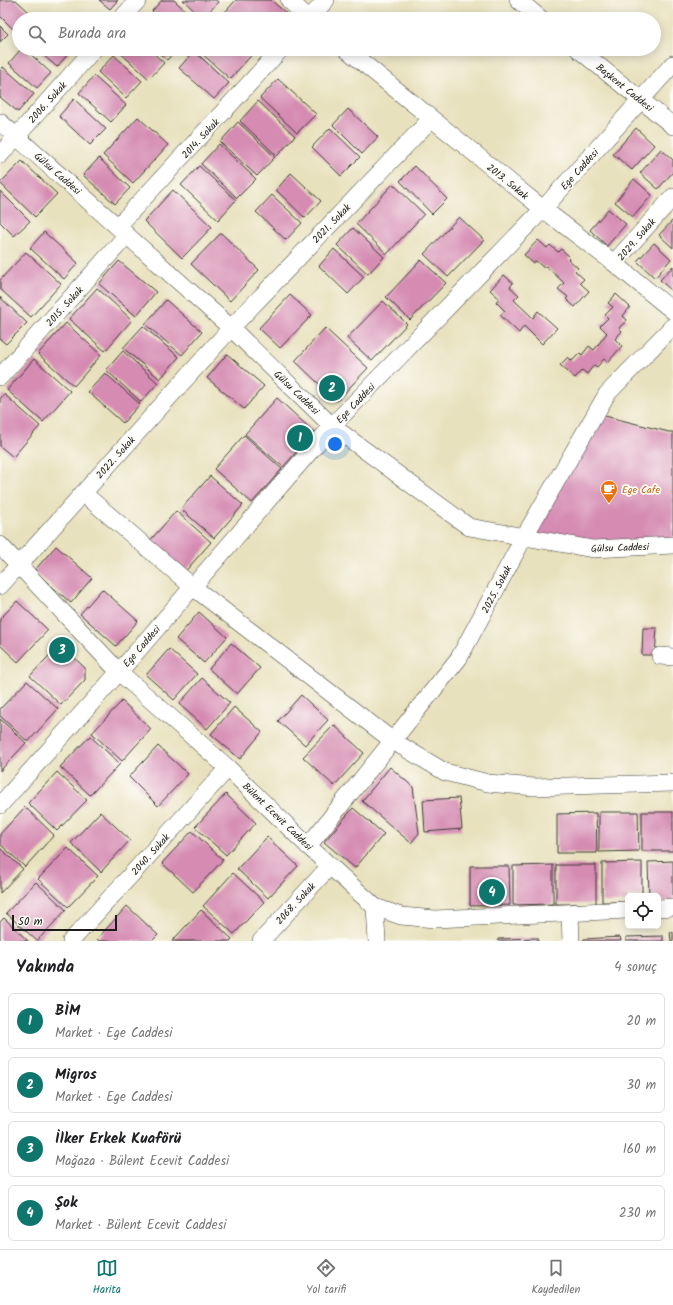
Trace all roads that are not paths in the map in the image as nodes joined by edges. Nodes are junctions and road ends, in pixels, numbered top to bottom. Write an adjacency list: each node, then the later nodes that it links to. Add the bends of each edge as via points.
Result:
1 (138, 0): 5 (street)
2 (288, 0): 6 (street)
3 (326, 0): 7 (street)
4 (518, 0): 8 (street)
5 (127, 12)
6 (301, 12)
7 (315, 12)
8 (533, 12)
9 (88, 56): 18 (street, 2006. Sokak)
10 (275, 56): 22 (street, 2014. Sokak)
11 (354, 56): 15 (street, 2013. Sokak)
12 (587, 56): 14 (street, Başkent Caddesi)
13 (673, 64): 14 (street, Ege Caddesi)
14 (640, 100): 17 (street, Başkent Caddesi); 21 (street, Ege Caddesi)
15 (431, 119): 21 (street, 2013. Sokak); 26 (street, 2021. Sokak)
16 (0, 122): 18 (street, Gülsu Caddesi)
17 (673, 126)
18 (16, 137): 19 (street, 2006. Sokak); 22 (street, Gülsu Caddesi)
19 (0, 155)
20 (673, 197): 23 (street, 2029. Sokak)
21 (543, 209): 23 (street, 2013. Sokak); 29 (street, Ege Caddesi)
22 (123, 231): 26 (street, Gülsu Caddesi); 28 (street, 2015. Sokak)
23 (614, 263): 24 (street, 2013. Sokak)
24 (673, 311)
25 (673, 326): 27 (street, 2025. Sokak)
26 (231, 328): 29 (street, Gülsu Caddesi); 30 (street, 2022. Sokak)
27 (665, 345): 31 (street, 2025. Sokak, via 607,394)
28 (0, 377)
29 (332, 426): 31 (street, Gülsu Caddesi, via 469,526); 36 (street, Ege Caddesi)
30 (83, 493): 34 (street, 2022. Sokak); 36 (street)
31 (524, 537): 33 (street, Gülsu Caddesi, via 593,549); 38 (street, 2025. Sokak, via 459,658)
32 (0, 545): 34 (street, Bülent Ecevit Caddesi)
33 (673, 545)
34 (19, 565): 35 (street, 2022. Sokak); 37 (street, Bülent Ecevit Caddesi)
35 (0, 586)
36 (193, 587): 37 (street, Ege Caddesi); 38 (street)
37 (120, 672): 39 (street, Bülent Ecevit Caddesi); 41 (street, Ege Caddesi)
38 (393, 741): 40 (street, via 445,772 488,783 534,787); 42 (street, 2025. Sokak)
39 (228, 768): 42 (street, Bülent Ecevit Caddesi); 49 (street, 2040. Sokak)
40 (673, 783)
41 (0, 805)
42 (308, 846): 43 (street, Bülent Ecevit Caddesi)
43 (330, 866): 44 (street, Bülent Ecevit Caddesi); 50 (street, 2068. Sokak)
44 (375, 907): 48 (street, Bülent Ecevit Caddesi, via 401,916 435,919); 51 (street)
45 (673, 907): 46 (street)
46 (661, 908)
47 (625, 910): 48 (street, Bülent Ecevit Caddesi)
48 (570, 913): 52 (street)
49 (72, 941)
50 (260, 941)
51 (377, 941)
52 (571, 941)

